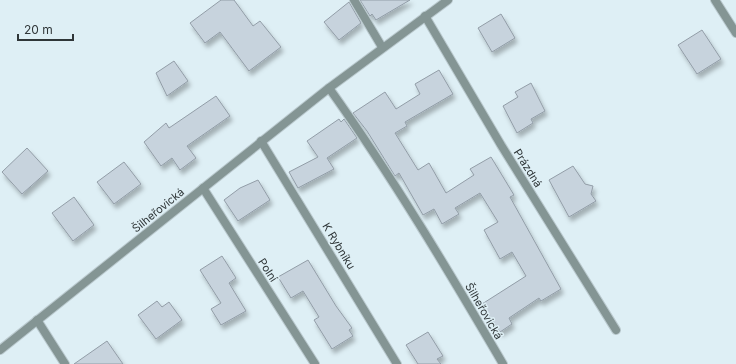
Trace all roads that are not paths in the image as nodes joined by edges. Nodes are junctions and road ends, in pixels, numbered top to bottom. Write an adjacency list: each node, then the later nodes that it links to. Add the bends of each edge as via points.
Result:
1 (354, 0): 6 (street)
2 (448, 0): 4 (street, Šilheřovická)
3 (715, 0): 5 (street)
4 (425, 16): 6 (street, Šilheřovická); 11 (street, Prázdná, via 501,145)
5 (736, 33)
6 (382, 47): 7 (street, Šilheřovická)
7 (328, 88): 8 (street, Šilheřovická); 16 (street, Šilheřovická, via 363,135)
8 (261, 141): 9 (street, Šilheřovická); 15 (street, K Rybníku)
9 (203, 188): 10 (street, Šilheřovická); 14 (street, Polní)
10 (37, 320): 12 (street, Šilheřovická); 13 (street)
11 (616, 330)
12 (0, 350)
13 (66, 364)
14 (315, 364)
15 (397, 364)
16 (503, 364)

